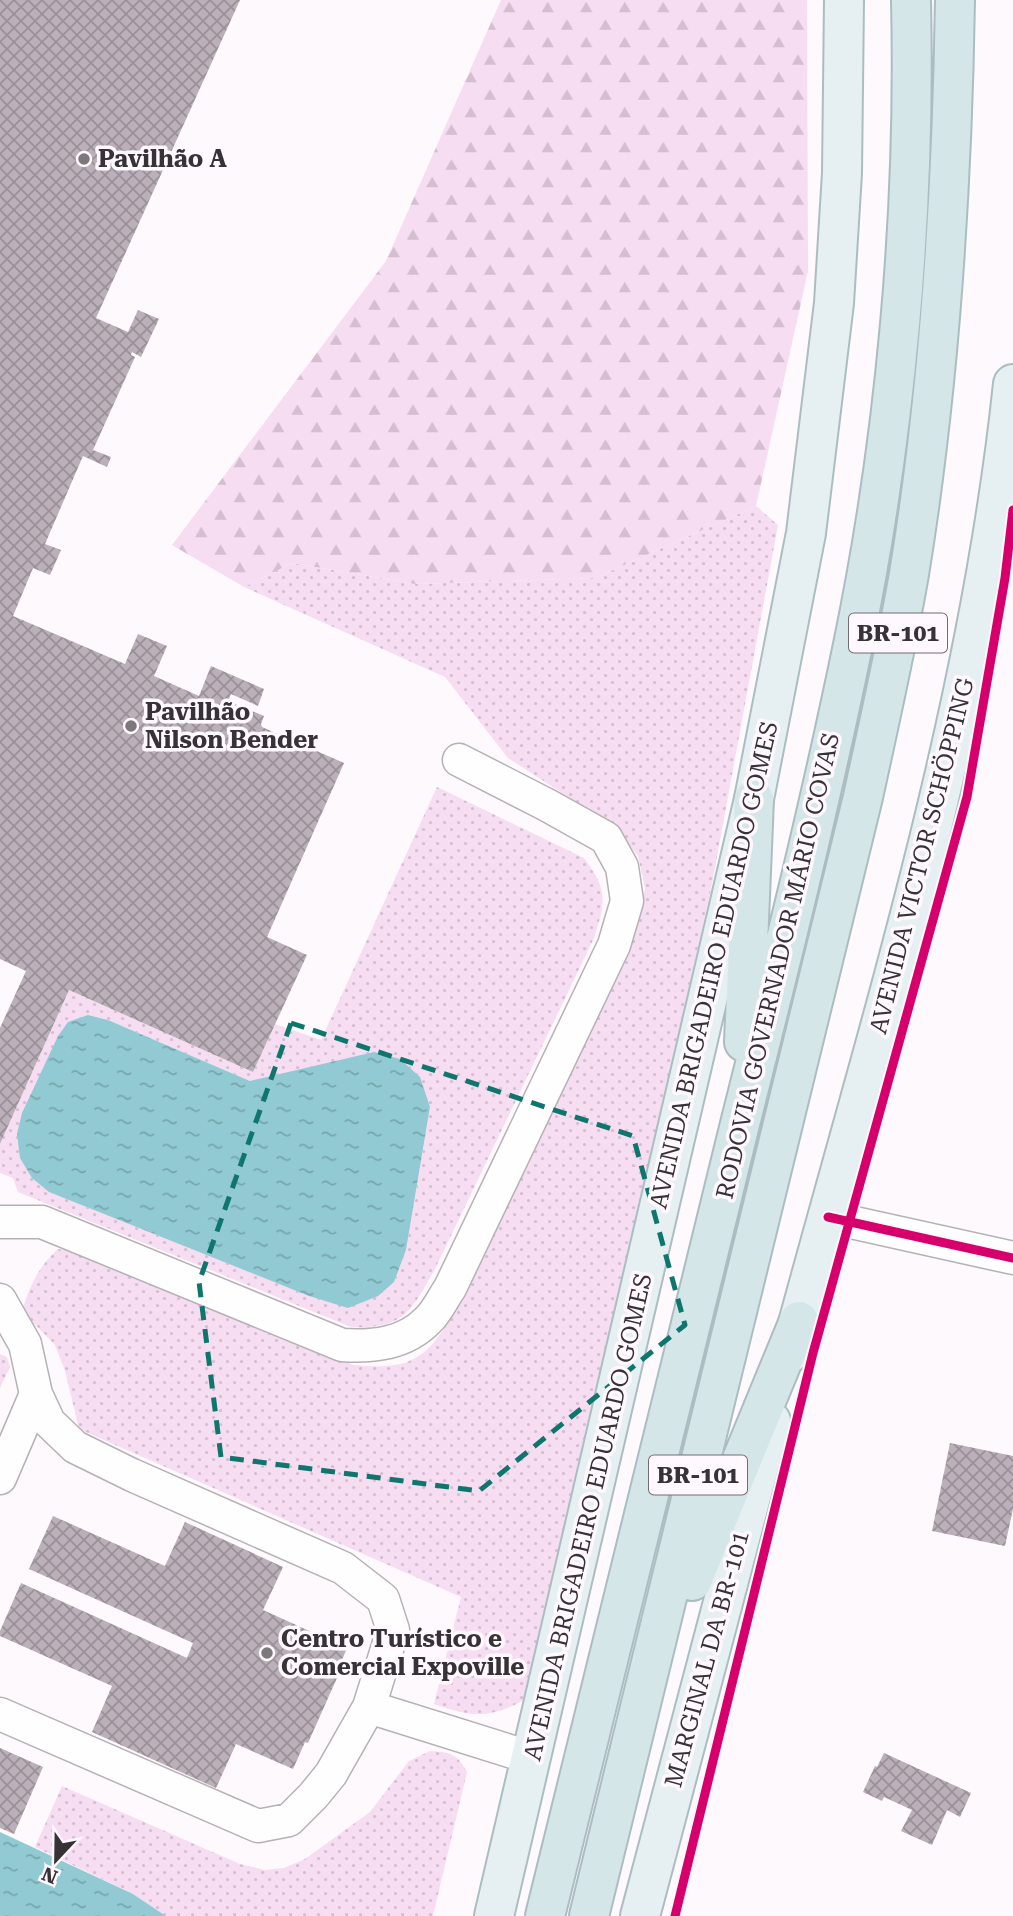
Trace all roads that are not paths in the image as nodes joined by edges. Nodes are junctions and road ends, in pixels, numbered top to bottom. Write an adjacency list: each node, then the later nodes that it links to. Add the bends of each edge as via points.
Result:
1 (845, 0): 6 (main road, AVENIDA BRIGADEIRO EDUARDO GOMES, via 841,186 821,427 806,533)
2 (911, 0): 7 (highway, RODOVIA GOVERNADOR MÁRIO COVAS / BR-101, via 905,246 885,449 854,641)
3 (955, 0): 15 (highway, RODOVIA GOVERNADOR MÁRIO COVAS / BR-101, via 954,111 937,357 909,574 863,797)
4 (1013, 384): 8 (main road, AVENIDA VICTOR SCHÖPPING, via 990,561 960,710 925,866)
5 (459, 760): 9 (street, via 606,838 622,867 627,901 614,945 450,1288 428,1320 398,1340 369,1347 342,1345 42,1222)
6 (754, 799): 7 (highway); 18 (main road, AVENIDA BRIGADEIRO EDUARDO GOMES)
7 (739, 1129): 20 (highway, RODOVIA GOVERNADOR MÁRIO COVAS / BR-101)
8 (828, 1217): 10 (street); 12 (main road, AVENIDA VICTOR SCHÖPPING)
9 (0, 1222)
10 (1013, 1258)
11 (0, 1300): 13 (street, via 26,1344)
12 (799, 1321): 15 (highway); 22 (main road, MARGINAL DA BR-101)
13 (36, 1394): 14 (street); 16 (street, via 49,1422 75,1447 343,1568 383,1599 393,1629)
14 (0, 1478)
15 (644, 1696): 21 (highway, RODOVIA GOVERNADOR MÁRIO COVAS / BR-101)
16 (369, 1707): 17 (street, via 313,1797 289,1819 258,1826); 18 (street)
17 (0, 1714)
18 (532, 1758): 19 (main road, AVENIDA BRIGADEIRO EDUARDO GOMES)
19 (494, 1916)
20 (545, 1916)
21 (589, 1916)
22 (640, 1916)

